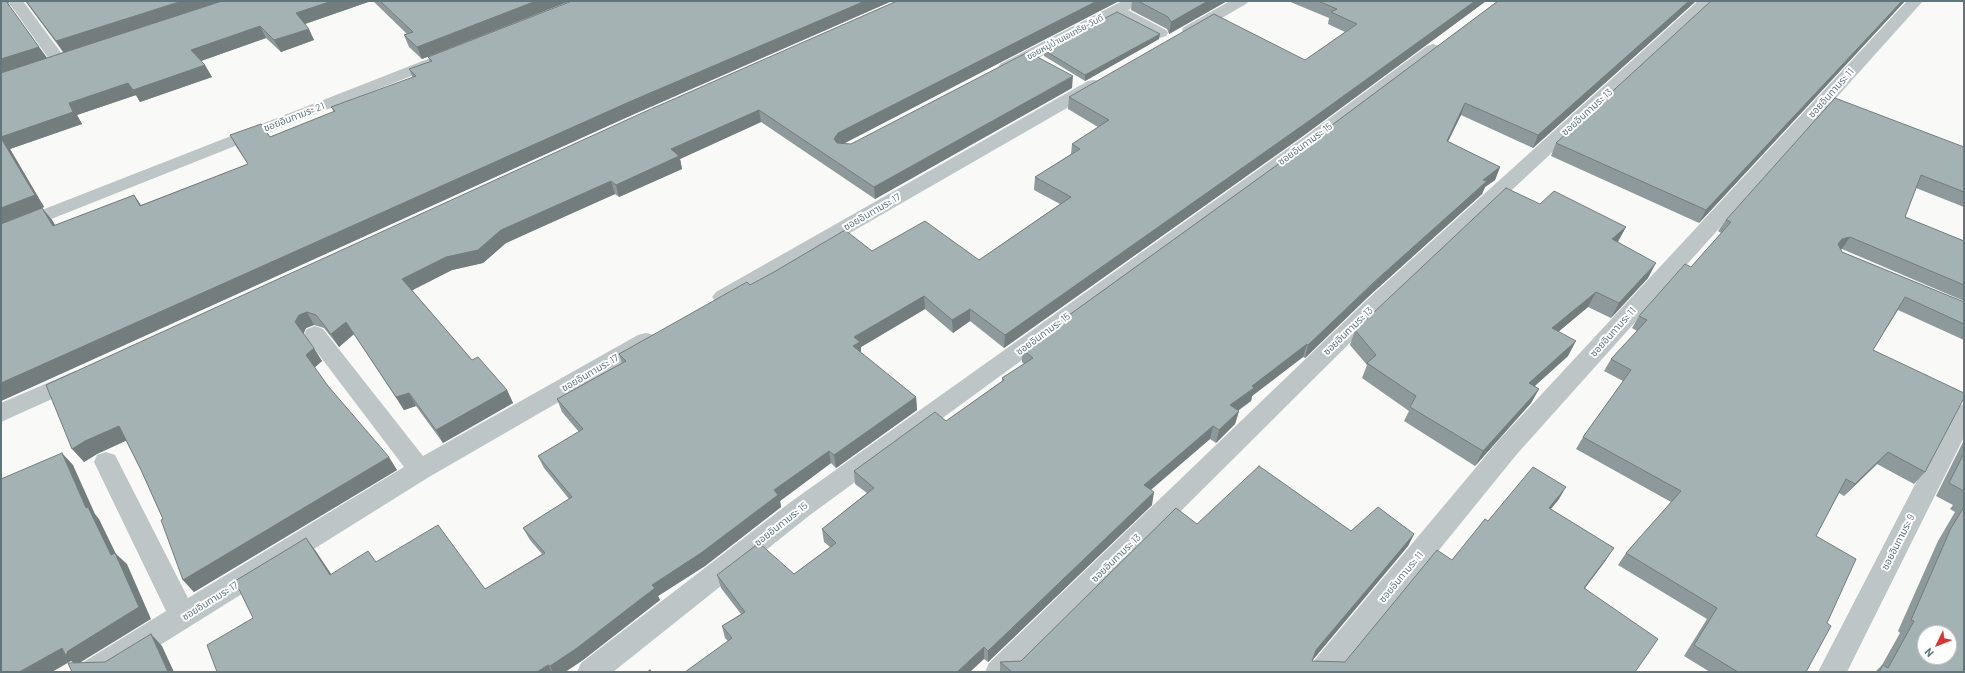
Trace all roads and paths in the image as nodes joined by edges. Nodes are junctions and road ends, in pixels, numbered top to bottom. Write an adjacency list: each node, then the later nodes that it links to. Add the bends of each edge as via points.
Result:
1 (1134, 1): 7 (street, ซอยหมู่บ้านเอเทรีย-วันดี)
2 (1241, 1): 7 (street, via 1156,42)
3 (1707, 1): 27 (street, ซอยอินทามระ 13, via 1378,302)
4 (1915, 1): 28 (street, ซอยอินทามระ 11, via 1508,447)
5 (21, 2): 6 (street); 11 (street)
6 (1, 8)
7 (1116, 10): 10 (street, ซอยหมู่บ้านเอเทรีย-วันดี)
8 (1448, 38): 26 (street, ซอยอินทามระ 15, via 802,508)
9 (455, 54): 15 (street, ซอยอินทามระ 21)
10 (1028, 56): 12 (street); 13 (street, ซอยหมู่บ้านเอเทรีย-วันดี)
11 (60, 62)
12 (1047, 66)
13 (994, 74)
14 (1110, 76): 16 (street, ซอยอินทามระ 17)
15 (1, 233)
16 (705, 307)
17 (664, 331): 23 (street, ซอยอินทามระ 17)
18 (315, 334): 23 (street)
19 (92, 371): 20 (street)
20 (1, 413)
21 (1964, 413): 29 (street, ซอยอินทามระ 9)
22 (106, 462): 24 (street)
23 (420, 470): 24 (street, ซอยอินทามระ 17)
24 (183, 617): 25 (street, ซอยอินทามระ 17)
25 (92, 672)
26 (591, 672)
27 (999, 672)
28 (1322, 672)
29 (1832, 672)

